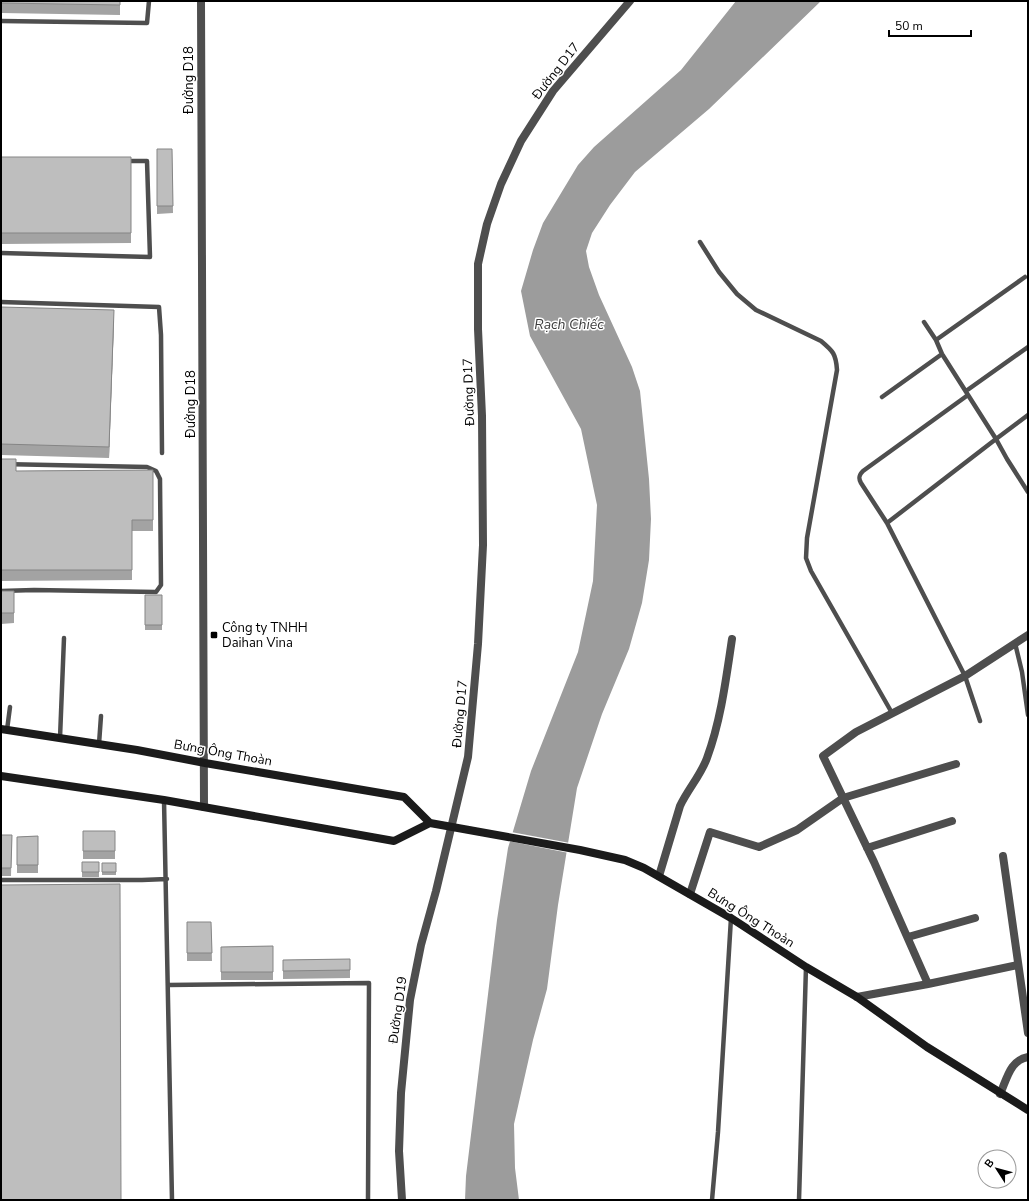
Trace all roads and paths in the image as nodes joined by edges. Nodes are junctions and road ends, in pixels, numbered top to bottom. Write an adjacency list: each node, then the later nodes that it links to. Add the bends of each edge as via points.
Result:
1 (149, 1): 4 (lane, via 147,23)
2 (201, 1): 36 (street, Đường D18)
3 (630, 1): 44 (street, Đường D17, via 553,91 521,141 501,184 487,224 478,264 483,553 468,757)
4 (1, 21)
5 (124, 161): 7 (lane, via 147,161 150,257)
6 (700, 242): 29 (lane, via 719,272 751,306 821,341 836,357 837,370 807,538 806,558)
7 (1, 253)
8 (1025, 277): 11 (lane)
9 (1, 302): 18 (lane, via 159,307)
10 (924, 322): 11 (lane)
11 (936, 340): 13 (lane)
12 (1028, 347): 14 (lane)
13 (942, 354): 14 (lane); 15 (lane)
14 (967, 393): 17 (lane); 21 (lane, via 860,475 861,483)
15 (882, 397)
16 (1028, 415): 17 (lane)
17 (996, 439): 20 (lane); 21 (lane)
18 (162, 453)
19 (1, 464): 22 (lane, via 147,467 156,471 160,479 161,585 156,592)
20 (1028, 492)
21 (887, 523): 27 (lane)
22 (1, 591)
23 (1028, 635): 26 (street)
24 (64, 638): 34 (lane)
25 (732, 640): 47 (street, via 723,698 707,759 680,806)
26 (1015, 643): 27 (street); 30 (lane)
27 (965, 676): 29 (street); 32 (lane)
28 (10, 707): 33 (lane)
29 (892, 713): 39 (street, via 856,732 823,756)
30 (1028, 715)
31 (101, 716): 35 (lane)
32 (980, 721)
33 (4, 730): 34 (street, Bưng Ông Thoàn)
34 (60, 738): 35 (street, Bưng Ông Thoàn)
35 (99, 744): 36 (street, Bưng Ông Thoàn)
36 (205, 763): 41 (street, Đường D18); 43 (street, Bưng Ông Thoàn, via 404,797)
37 (956, 764): 39 (street)
38 (1, 776): 40 (street)
39 (843, 798): 45 (street); 50 (street, via 797,830 759,847 710,832)
40 (164, 800): 41 (street); 48 (lane)
41 (204, 807): 43 (street, via 394,840)
42 (952, 821): 45 (street)
43 (430, 823): 44 (street, Bưng Ông Thoàn)
44 (452, 826): 47 (street, Bưng Ông Thoàn, via 625,860); 65 (street, Đường D19, via 421,945 410,1000 401,1093 399,1151)
45 (867, 848): 53 (street)
46 (1003, 856): 54 (street)
47 (659, 876): 50 (street, Bưng Ông Thoàn)
48 (167, 879): 49 (lane); 57 (lane)
49 (1, 880)
50 (690, 894): 51 (street, Bưng Ông Thoàn)
51 (731, 918): 55 (street, Bưng Ông Thoàn); 66 (lane)
52 (975, 918): 53 (street)
53 (908, 937): 56 (street)
54 (1018, 965): 56 (street); 59 (street)
55 (806, 967): 58 (street, Bưng Ông Thoàn); 67 (lane)
56 (928, 984): 58 (street)
57 (168, 985): 63 (lane); 64 (lane, via 369,983)
58 (857, 997): 61 (street, Bưng Ông Thoàn, via 927,1047)
59 (1028, 1033)
60 (1028, 1057): 61 (street, via 1015,1063)
61 (1000, 1094): 62 (street, Bưng Ông Thoàn)
62 (1028, 1110)
63 (172, 1200)
64 (368, 1200)
65 (402, 1200)
66 (712, 1200)
67 (799, 1200)

